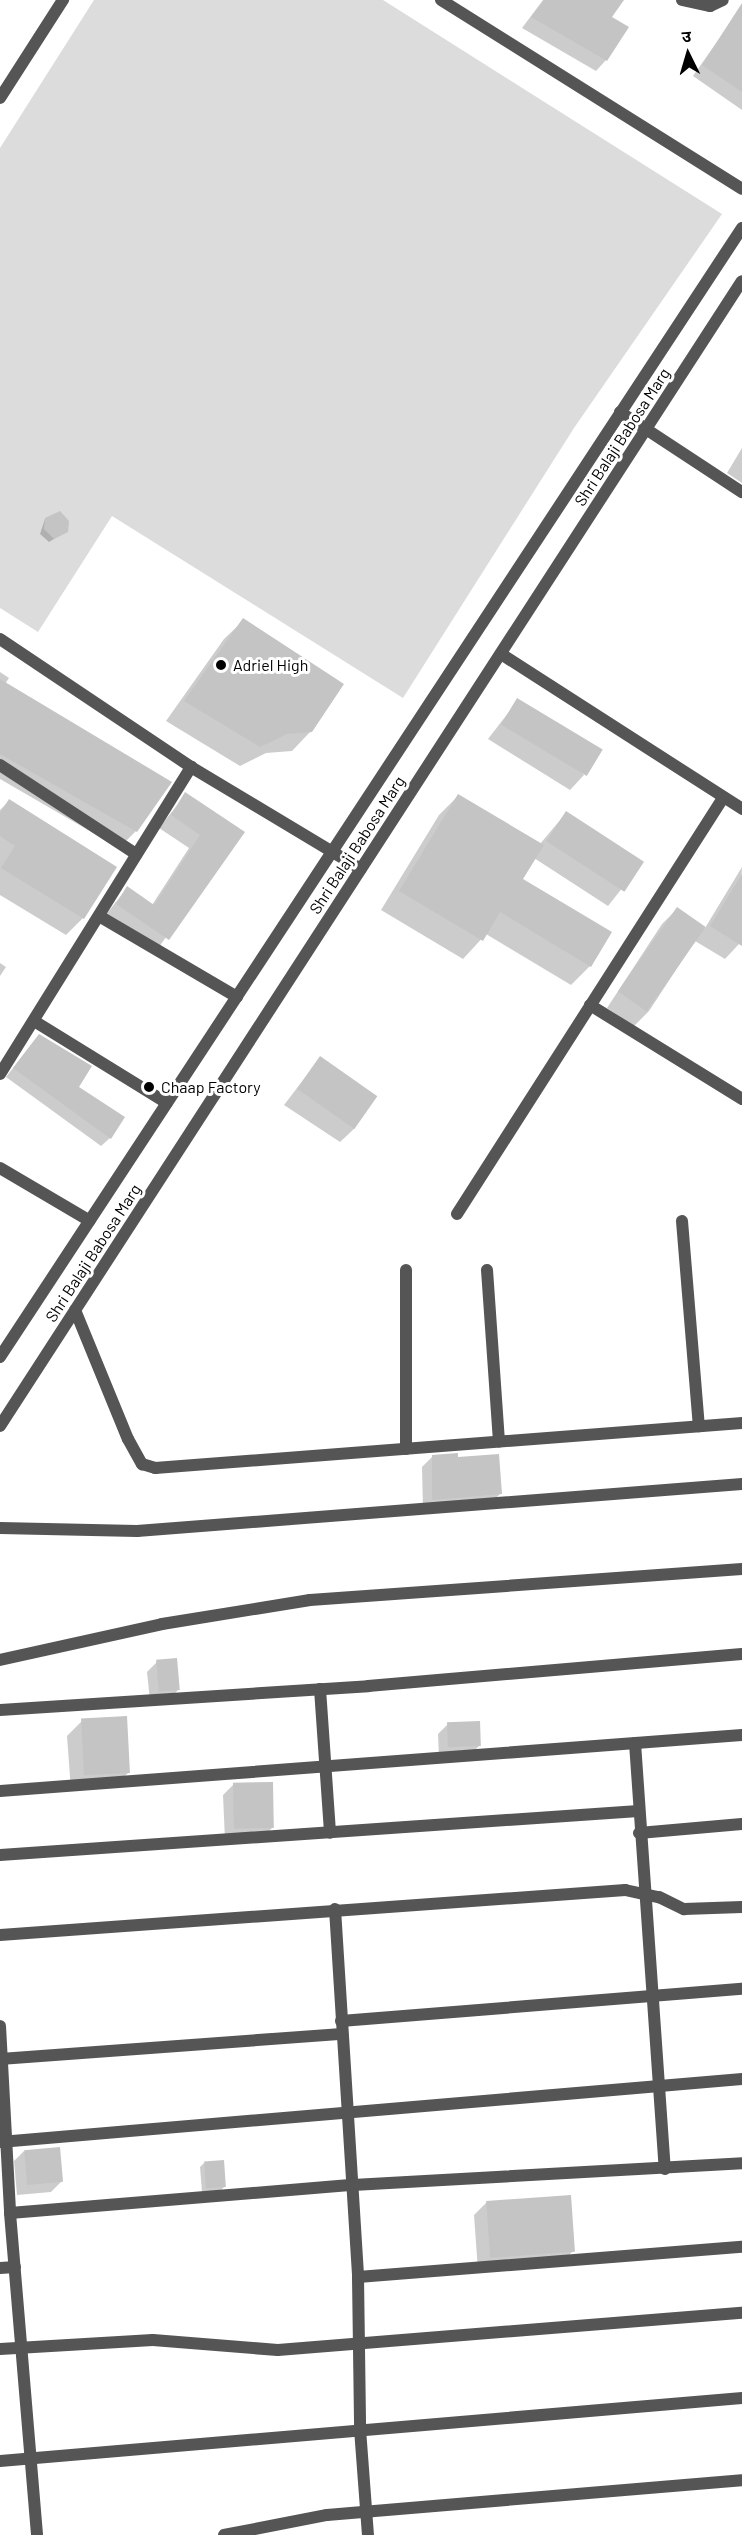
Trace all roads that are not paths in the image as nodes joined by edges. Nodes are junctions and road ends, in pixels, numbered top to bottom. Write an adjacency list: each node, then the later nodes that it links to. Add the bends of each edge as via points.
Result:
1 (63, 0): 5 (street)
2 (441, 0): 6 (street)
3 (682, 0): 4 (street, via 710,6)
4 (723, 0)
5 (0, 98)
6 (742, 189)
7 (742, 228): 9 (street, Shri Balaji Babosa Marg)
8 (742, 281): 10 (street, Shri Balaji Babosa Marg)
9 (620, 412): 10 (street); 18 (street, Shri Balaji Babosa Marg)
10 (646, 429): 11 (street); 13 (street, Shri Balaji Babosa Marg)
11 (742, 492)
12 (0, 639): 15 (street)
13 (501, 654): 16 (street); 20 (street, Shri Balaji Babosa Marg)
14 (0, 765): 19 (street)
15 (191, 767): 18 (street); 19 (street)
16 (723, 798): 17 (street); 23 (street)
17 (742, 809)
18 (332, 851): 20 (street); 22 (street, Shri Balaji Babosa Marg)
19 (136, 854): 21 (street)
20 (361, 868): 35 (street, Shri Balaji Babosa Marg)
21 (99, 916): 22 (street); 24 (street)
22 (237, 997): 28 (street, Shri Balaji Babosa Marg)
23 (590, 1005): 27 (street); 30 (street)
24 (34, 1021): 25 (street); 28 (street)
25 (4, 1058): 26 (street)
26 (0, 1074)
27 (742, 1099)
28 (167, 1103): 31 (street, Shri Balaji Babosa Marg)
29 (0, 1168): 31 (street)
30 (457, 1214)
31 (90, 1221): 36 (street, Shri Balaji Babosa Marg)
32 (682, 1221): 39 (street)
33 (406, 1270): 41 (street)
34 (487, 1270): 40 (street)
35 (75, 1310): 38 (street, Shri Balaji Babosa Marg); 41 (street, via 142,1464 155,1468)
36 (0, 1357)
37 (742, 1423): 39 (street)
38 (0, 1426)
39 (699, 1426): 40 (street)
40 (499, 1442): 41 (street)
41 (406, 1449)
42 (742, 1484): 43 (street, via 137,1531)
43 (0, 1528)
44 (742, 1569): 46 (street, via 310,1600 162,1624)
45 (742, 1654): 47 (street)
46 (0, 1660)
47 (320, 1689): 48 (street); 51 (street)
48 (0, 1710)
49 (742, 1735): 50 (street)
50 (635, 1743): 51 (street); 53 (street)
51 (325, 1766): 52 (street); 55 (street)
52 (0, 1791)
53 (638, 1811): 55 (street); 56 (street)
54 (742, 1824): 56 (street)
55 (330, 1833): 57 (street)
56 (639, 1833): 58 (street)
57 (0, 1855)
58 (644, 1893): 59 (street, via 684,1909); 60 (street, via 605,1891); 63 (street)
59 (742, 1907)
60 (335, 1909): 61 (street); 65 (street)
61 (0, 1935)
62 (742, 1989): 63 (street)
63 (654, 1996): 65 (street); 68 (street)
64 (0, 2026): 66 (street)
65 (342, 2027): 66 (street); 69 (street)
66 (1, 2059): 70 (street)
67 (742, 2079): 68 (street)
68 (662, 2086): 69 (street); 72 (street)
69 (348, 2110): 70 (street); 73 (street)
70 (3, 2142): 74 (street)
71 (742, 2163): 72 (street)
72 (664, 2169): 73 (street)
73 (353, 2185): 74 (street); 78 (street)
74 (10, 2213): 76 (street)
75 (742, 2247): 78 (street)
76 (15, 2267): 77 (street); 81 (street)
77 (0, 2268)
78 (358, 2277): 80 (street)
79 (742, 2313): 80 (street)
80 (360, 2342): 81 (street, via 278,2350 153,2340); 84 (street)
81 (23, 2348): 82 (street); 85 (street)
82 (0, 2349)
83 (742, 2398): 84 (street)
84 (360, 2429): 85 (street); 88 (street)
85 (30, 2459): 86 (street); 89 (street)
86 (0, 2461)
87 (742, 2480): 88 (street)
88 (366, 2511): 90 (street, via 285,2520); 91 (street)
89 (37, 2535)
90 (224, 2535)
91 (368, 2535)

